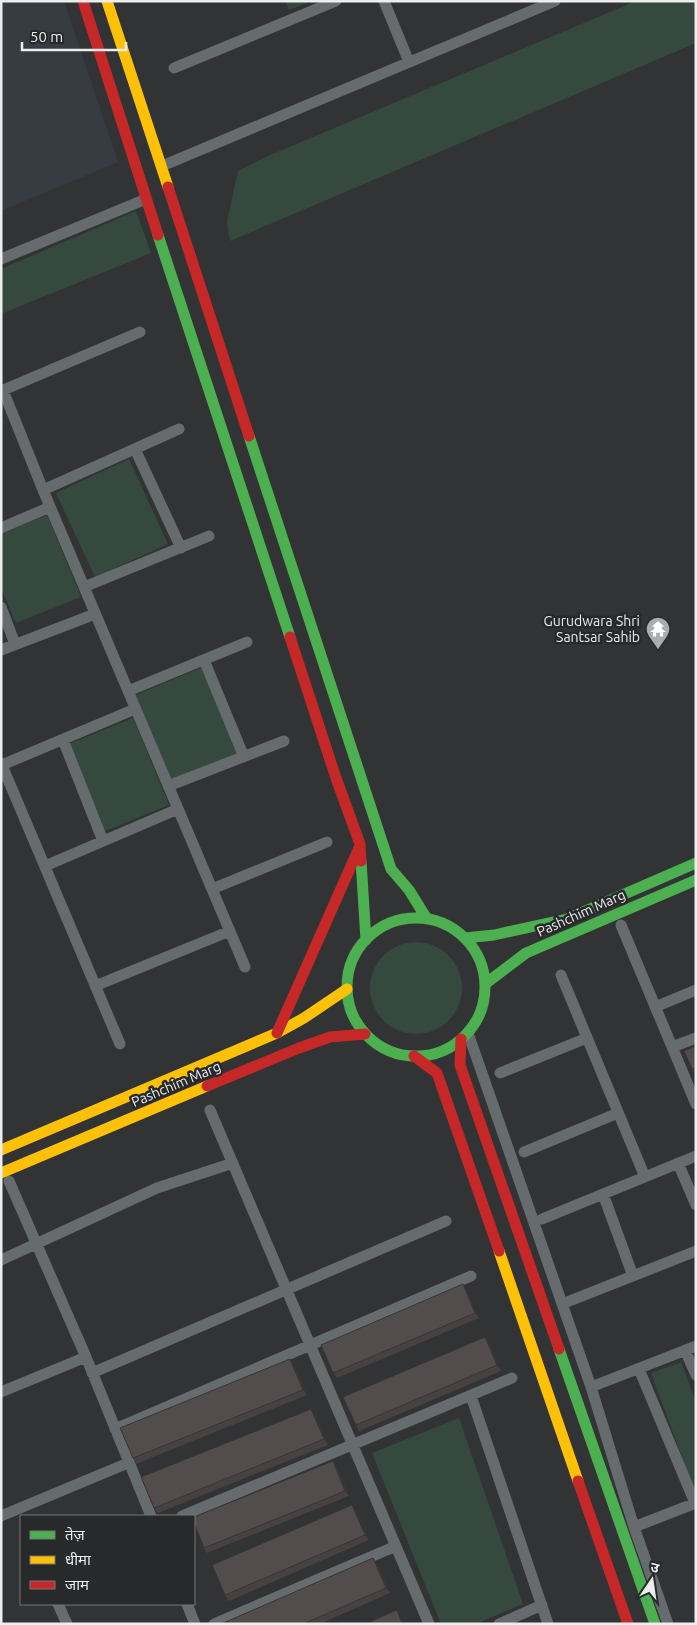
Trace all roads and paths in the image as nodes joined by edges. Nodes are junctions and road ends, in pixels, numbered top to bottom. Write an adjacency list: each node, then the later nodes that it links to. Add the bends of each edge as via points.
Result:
1 (82, 1): 9 (main road)
2 (107, 1): 8 (main road)
3 (336, 1): 7 (street)
4 (384, 1): 6 (street)
5 (555, 1): 6 (street)
6 (409, 62): 8 (street)
7 (174, 68)
8 (162, 166): 42 (main road, via 391,869)
9 (146, 199): 10 (street); 37 (main road)
10 (1, 259)
11 (140, 332): 12 (street)
12 (2, 390): 15 (street)
13 (180, 429): 14 (street)
14 (134, 449): 15 (street); 19 (street)
15 (43, 490): 16 (street)
16 (50, 507): 17 (street); 20 (street)
17 (1, 528)
18 (209, 536): 19 (street)
19 (181, 548): 20 (street)
20 (84, 587): 22 (street)
21 (1, 607): 24 (street)
22 (96, 614): 24 (street); 27 (street)
23 (247, 642): 26 (street)
24 (15, 644): 25 (street)
25 (1, 650)
26 (204, 660): 27 (street); 31 (street)
27 (128, 690): 28 (street)
28 (136, 709): 29 (street); 33 (street)
29 (63, 740): 32 (street); 35 (street)
30 (284, 741): 31 (street)
31 (244, 757): 33 (street)
32 (2, 764): 39 (street)
33 (168, 786): 34 (street)
34 (178, 809): 35 (street); 41 (street)
35 (103, 841): 39 (street)
36 (327, 842): 41 (street)
37 (360, 844): 46 (main road); 54 (main road)
38 (696, 863): 45 (main road, Pashchim Marg, via 567,919)
39 (45, 866): 50 (street)
40 (696, 880): 49 (main road, Pashchim Marg, via 526,953)
41 (212, 889): 44 (street)
42 (427, 919): 45 (main road, via 441,923); 46 (main road, via 405,919 384,926)
43 (621, 925): 53 (street)
44 (230, 931): 47 (street); 50 (street)
45 (465, 938): 49 (main road, via 479,959)
46 (366, 940): 51 (main road, via 355,954)
47 (245, 967)
48 (561, 975): 57 (street)
49 (485, 984): 56 (main road, via 482,1009)
50 (95, 986): 59 (street)
51 (347, 989): 54 (main road, Pashchim Marg); 55 (main road, via 352,1013)
52 (696, 990): 53 (street)
53 (655, 1007): 60 (street)
54 (277, 1033): 66 (main road, Pashchim Marg)
55 (366, 1034): 61 (main road, via 383,1047); 71 (main road, Pashchim Marg, via 330,1037 298,1048)
56 (465, 1036): 61 (main road, via 447,1048); 83 (street); 114 (main road, via 460,1065)
57 (587, 1038): 62 (street); 65 (street)
58 (696, 1038): 60 (street)
59 (120, 1044)
60 (672, 1047): 63 (street)
61 (414, 1056): 113 (main road, via 436,1073)
62 (500, 1073)
63 (696, 1104)
64 (210, 1110): 69 (street)
65 (618, 1114): 67 (street); 72 (street)
66 (1, 1150)
67 (524, 1152)
68 (696, 1156): 70 (street)
69 (233, 1163): 77 (street, via 156,1188); 82 (street)
70 (678, 1163): 72 (street); 74 (street)
71 (5, 1177): 77 (street)
72 (645, 1177): 73 (street)
73 (603, 1194): 75 (street); 81 (street)
74 (696, 1205)
75 (542, 1219)
76 (446, 1222): 82 (street)
77 (38, 1244): 79 (street); 86 (street)
78 (696, 1251): 81 (street)
79 (1, 1260)
80 (471, 1276): 84 (street)
81 (633, 1276): 83 (street)
82 (287, 1290): 84 (street); 88 (street)
83 (562, 1304): 91 (street)
84 (310, 1345): 94 (street); 95 (street)
85 (691, 1348): 87 (street); 89 (street)
86 (86, 1358): 88 (street); 92 (street)
87 (639, 1369): 91 (street); 97 (street)
88 (92, 1374): 94 (street)
89 (696, 1375)
90 (512, 1378): 93 (street)
91 (591, 1387): 102 (street)
92 (1, 1392)
93 (471, 1396): 95 (street); 106 (street)
94 (115, 1429): 96 (street)
95 (353, 1445): 100 (street); 103 (street)
96 (128, 1463): 98 (street); 99 (street)
97 (695, 1503): 102 (street)
98 (19, 1513): 101 (street)
99 (151, 1515)
100 (184, 1515)
101 (1, 1516)
102 (634, 1527): 115 (street)
103 (396, 1546): 109 (street); 110 (street)
104 (58, 1605): 107 (street)
105 (187, 1605): 108 (street)
106 (542, 1605): 111 (street); 112 (street)
107 (67, 1624)
108 (195, 1624)
109 (214, 1624)
110 (429, 1624)
111 (499, 1624)
112 (548, 1624)
113 (628, 1624)
114 (655, 1624)
115 (668, 1624)

